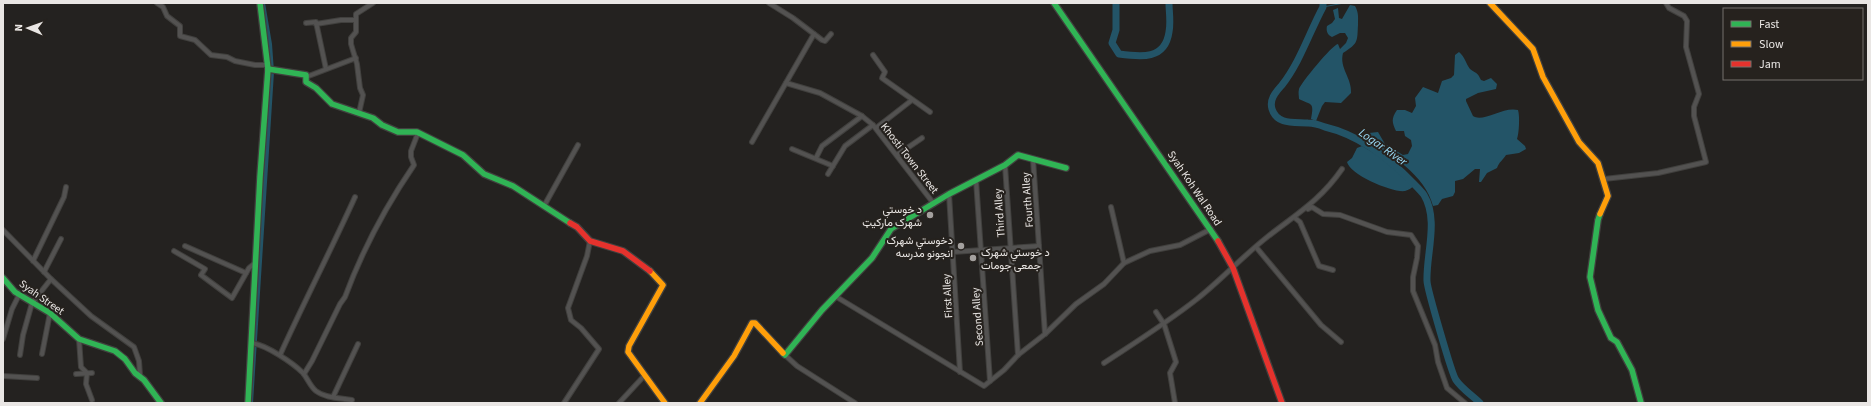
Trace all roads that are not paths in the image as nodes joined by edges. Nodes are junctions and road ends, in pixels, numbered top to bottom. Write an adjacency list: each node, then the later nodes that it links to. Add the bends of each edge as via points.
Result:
1 (157, 3): 15 (street, via 167,16 180,26 180,36 195,40 211,55)
2 (260, 3): 15 (street)
3 (373, 3): 8 (street, via 356,14)
4 (770, 3): 11 (street)
5 (1054, 3): 47 (street, Syah Koh Wal Road)
6 (1490, 3): 37 (street, via 1532,49 1543,77 1579,142 1598,163)
7 (1666, 3): 37 (street, via 1687,21 1686,47 1699,94 1694,116 1706,162 1658,173)
8 (356, 20): 10 (street); 14 (street, via 356,32 351,38 351,44)
9 (306, 23): 10 (street)
10 (316, 24): 16 (street)
11 (814, 34): 12 (street, via 825,41); 18 (street)
12 (831, 34)
13 (873, 55): 19 (street, via 885,72 882,78)
14 (356, 58): 16 (street); 21 (street, via 363,95)
15 (270, 68): 17 (street); 59 (street)
16 (326, 69): 17 (street)
17 (306, 77): 21 (street, via 306,82 332,104)
18 (786, 82): 22 (street, Khosti Town Street, via 820,93); 26 (street)
19 (912, 100): 20 (street); 23 (street)
20 (930, 112)
21 (359, 113): 24 (street, via 398,132)
22 (862, 116): 23 (street, Khosti Town Street); 30 (street, via 822,146)
23 (875, 127): 29 (street, Khosti Town Street); 33 (street, via 845,146)
24 (418, 133): 43 (street, via 462,155 484,174 513,186); 88 (street, via 411,151 414,165 366,249 345,297)
25 (922, 138): 29 (street)
26 (752, 142)
27 (578, 145): 43 (street)
28 (792, 149): 30 (street)
29 (897, 155): 42 (street, Khosti Town Street)
30 (816, 158): 33 (street)
31 (1033, 159): 32 (street, via 1018,155); 34 (street); 52 (street, Fourth Alley)
32 (1004, 165): 38 (street); 54 (street, Third Alley)
33 (832, 166): 36 (street)
34 (1066, 168)
35 (1342, 169): 45 (street, via 1334,181)
36 (828, 174)
37 (1604, 179): 107 (street, via 1608,196 1598,220 1590,277 1598,310 1611,338 1617,342 1632,370)
38 (976, 180): 40 (street); 55 (street, Second Alley)
39 (66, 187): 58 (street, via 64,197)
40 (949, 194): 42 (street); 57 (street, First Alley)
41 (355, 197): 81 (street)
42 (934, 204): 68 (street, via 891,229 872,258)
43 (544, 206): 50 (street, via 577,227)
44 (1111, 207): 60 (street)
45 (1303, 211): 46 (street); 106 (street, via 1312,207 1323,214 1340,215 1387,232 1411,235 1418,246 1413,291 1435,345 1447,388)
46 (1295, 218): 53 (street); 62 (street, via 1300,222 1319,266)
47 (1211, 229): 60 (street, via 1180,245 1150,251); 61 (street, Syah Koh Wal Road)
48 (3, 230): 58 (street)
49 (61, 239): 63 (street)
50 (590, 240): 91 (street, via 623,251 663,284 629,346 628,352); 99 (street, via 587,256 568,308 571,320 582,328 599,349)
51 (185, 246): 64 (street)
52 (1039, 246): 54 (street); 73 (street, Fourth Alley)
53 (1256, 247): 61 (street); 76 (street, via 1321,325)
54 (1010, 248): 55 (street); 82 (street, Third Alley)
55 (982, 250): 57 (street); 93 (street, Second Alley)
56 (174, 251): 64 (street, via 205,269 201,275 232,298)
57 (953, 252): 85 (street, First Alley)
58 (33, 260): 63 (street)
59 (255, 263): 64 (street); 77 (street)
60 (1124, 263): 73 (street, via 1104,284 1076,304)
61 (1233, 268): 72 (street); 105 (street, Syah Koh Wal Road)
62 (1334, 270)
63 (44, 272): 66 (street)
64 (246, 274)
65 (3, 278): 67 (street, Syah Street)
66 (51, 279): 69 (street); 89 (street, via 90,316 134,347)
67 (19, 295): 69 (street, Syah Street); 74 (street)
68 (835, 296): 83 (street); 85 (street)
69 (32, 303): 70 (street, Syah Street); 79 (street)
70 (50, 312): 75 (street, Syah Street); 80 (street)
71 (1156, 312): 72 (street)
72 (1164, 324): 84 (street); 104 (street, via 1176,362 1170,373)
73 (1045, 334): 82 (street)
74 (3, 339)
75 (79, 339): 86 (street, via 81,367); 89 (street, Syah Street, via 114,351)
76 (1340, 342)
77 (253, 343): 81 (street); 98 (street)
78 (358, 344): 94 (street)
79 (20, 354)
80 (42, 354)
81 (280, 355): 88 (street)
82 (1018, 355): 93 (street)
83 (785, 356): 102 (street, via 755,323 752,323 734,356); 103 (street)
84 (1104, 363)
85 (960, 372): 93 (street, via 983,386)
86 (89, 373): 87 (street); 95 (street, via 86,384)
87 (76, 374)
88 (304, 374): 94 (street, via 315,391)
89 (140, 375): 97 (street, Syah Street)
90 (3, 376): 92 (street)
91 (644, 376): 100 (street); 101 (street)
92 (36, 378)
93 (990, 381)
94 (333, 397): 96 (street)
95 (92, 400)
96 (352, 400)
97 (160, 403)
98 (248, 403)
99 (564, 403)
100 (619, 403)
101 (665, 403)
102 (700, 403)
103 (855, 403)
104 (1175, 403)
105 (1282, 403)
106 (1465, 403)
107 (1641, 403)

